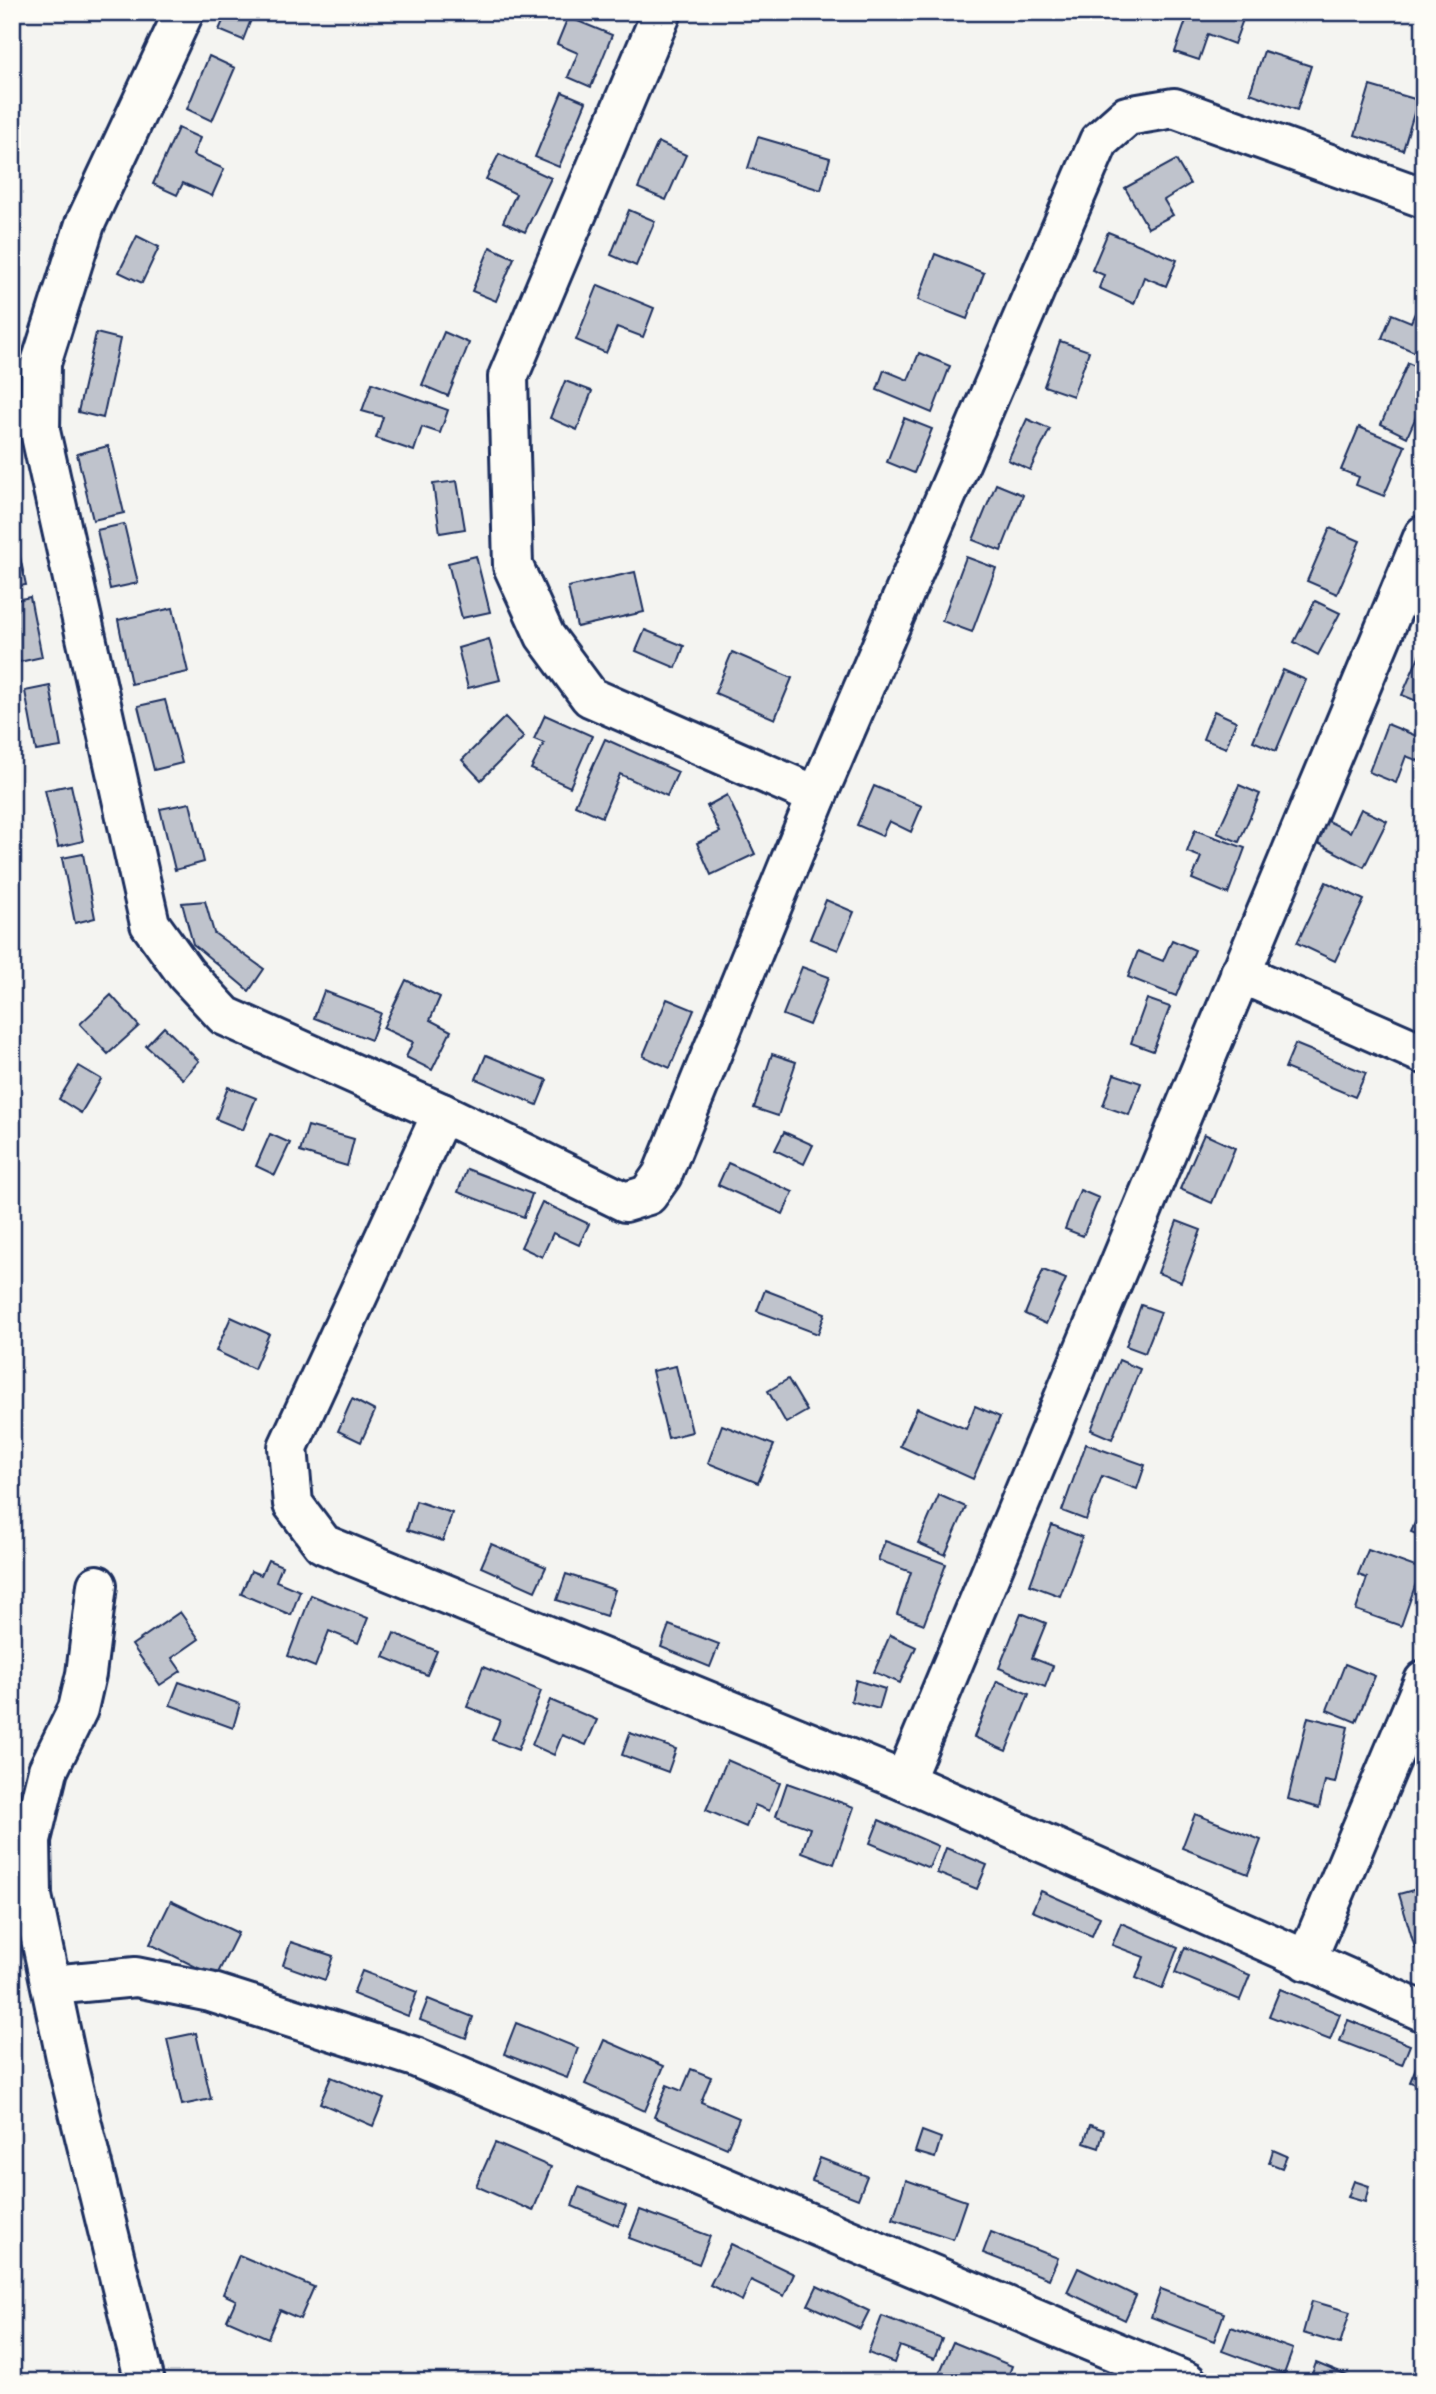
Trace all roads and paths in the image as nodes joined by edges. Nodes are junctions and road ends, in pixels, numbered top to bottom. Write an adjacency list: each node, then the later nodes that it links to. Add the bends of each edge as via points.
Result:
1 (184, 12): 8 (street, via 85,224 41,363 40,431 150,924 186,974 225,1016)
2 (663, 12): 5 (street, via 508,377 513,565 545,636 590,697)
3 (1424, 198): 5 (street, via 1174,108 1127,116 1099,141)
4 (1424, 535): 6 (street)
5 (817, 796): 8 (street, via 662,1175 648,1195 625,1202)
6 (1240, 973): 7 (street); 11 (street)
7 (1424, 1054)
8 (442, 1113): 11 (street, via 288,1447 293,1504 323,1545)
9 (97, 1585): 13 (street, via 78,1709 48,1770 31,1840 32,1896)
10 (1424, 1681): 12 (street)
11 (904, 1781): 12 (street)
12 (1307, 1961): 14 (street)
13 (52, 1985): 15 (street); 16 (street, via 136,1977 210,1992 415,2057)
14 (1424, 2012)
15 (145, 2382)
16 (1187, 2382)

